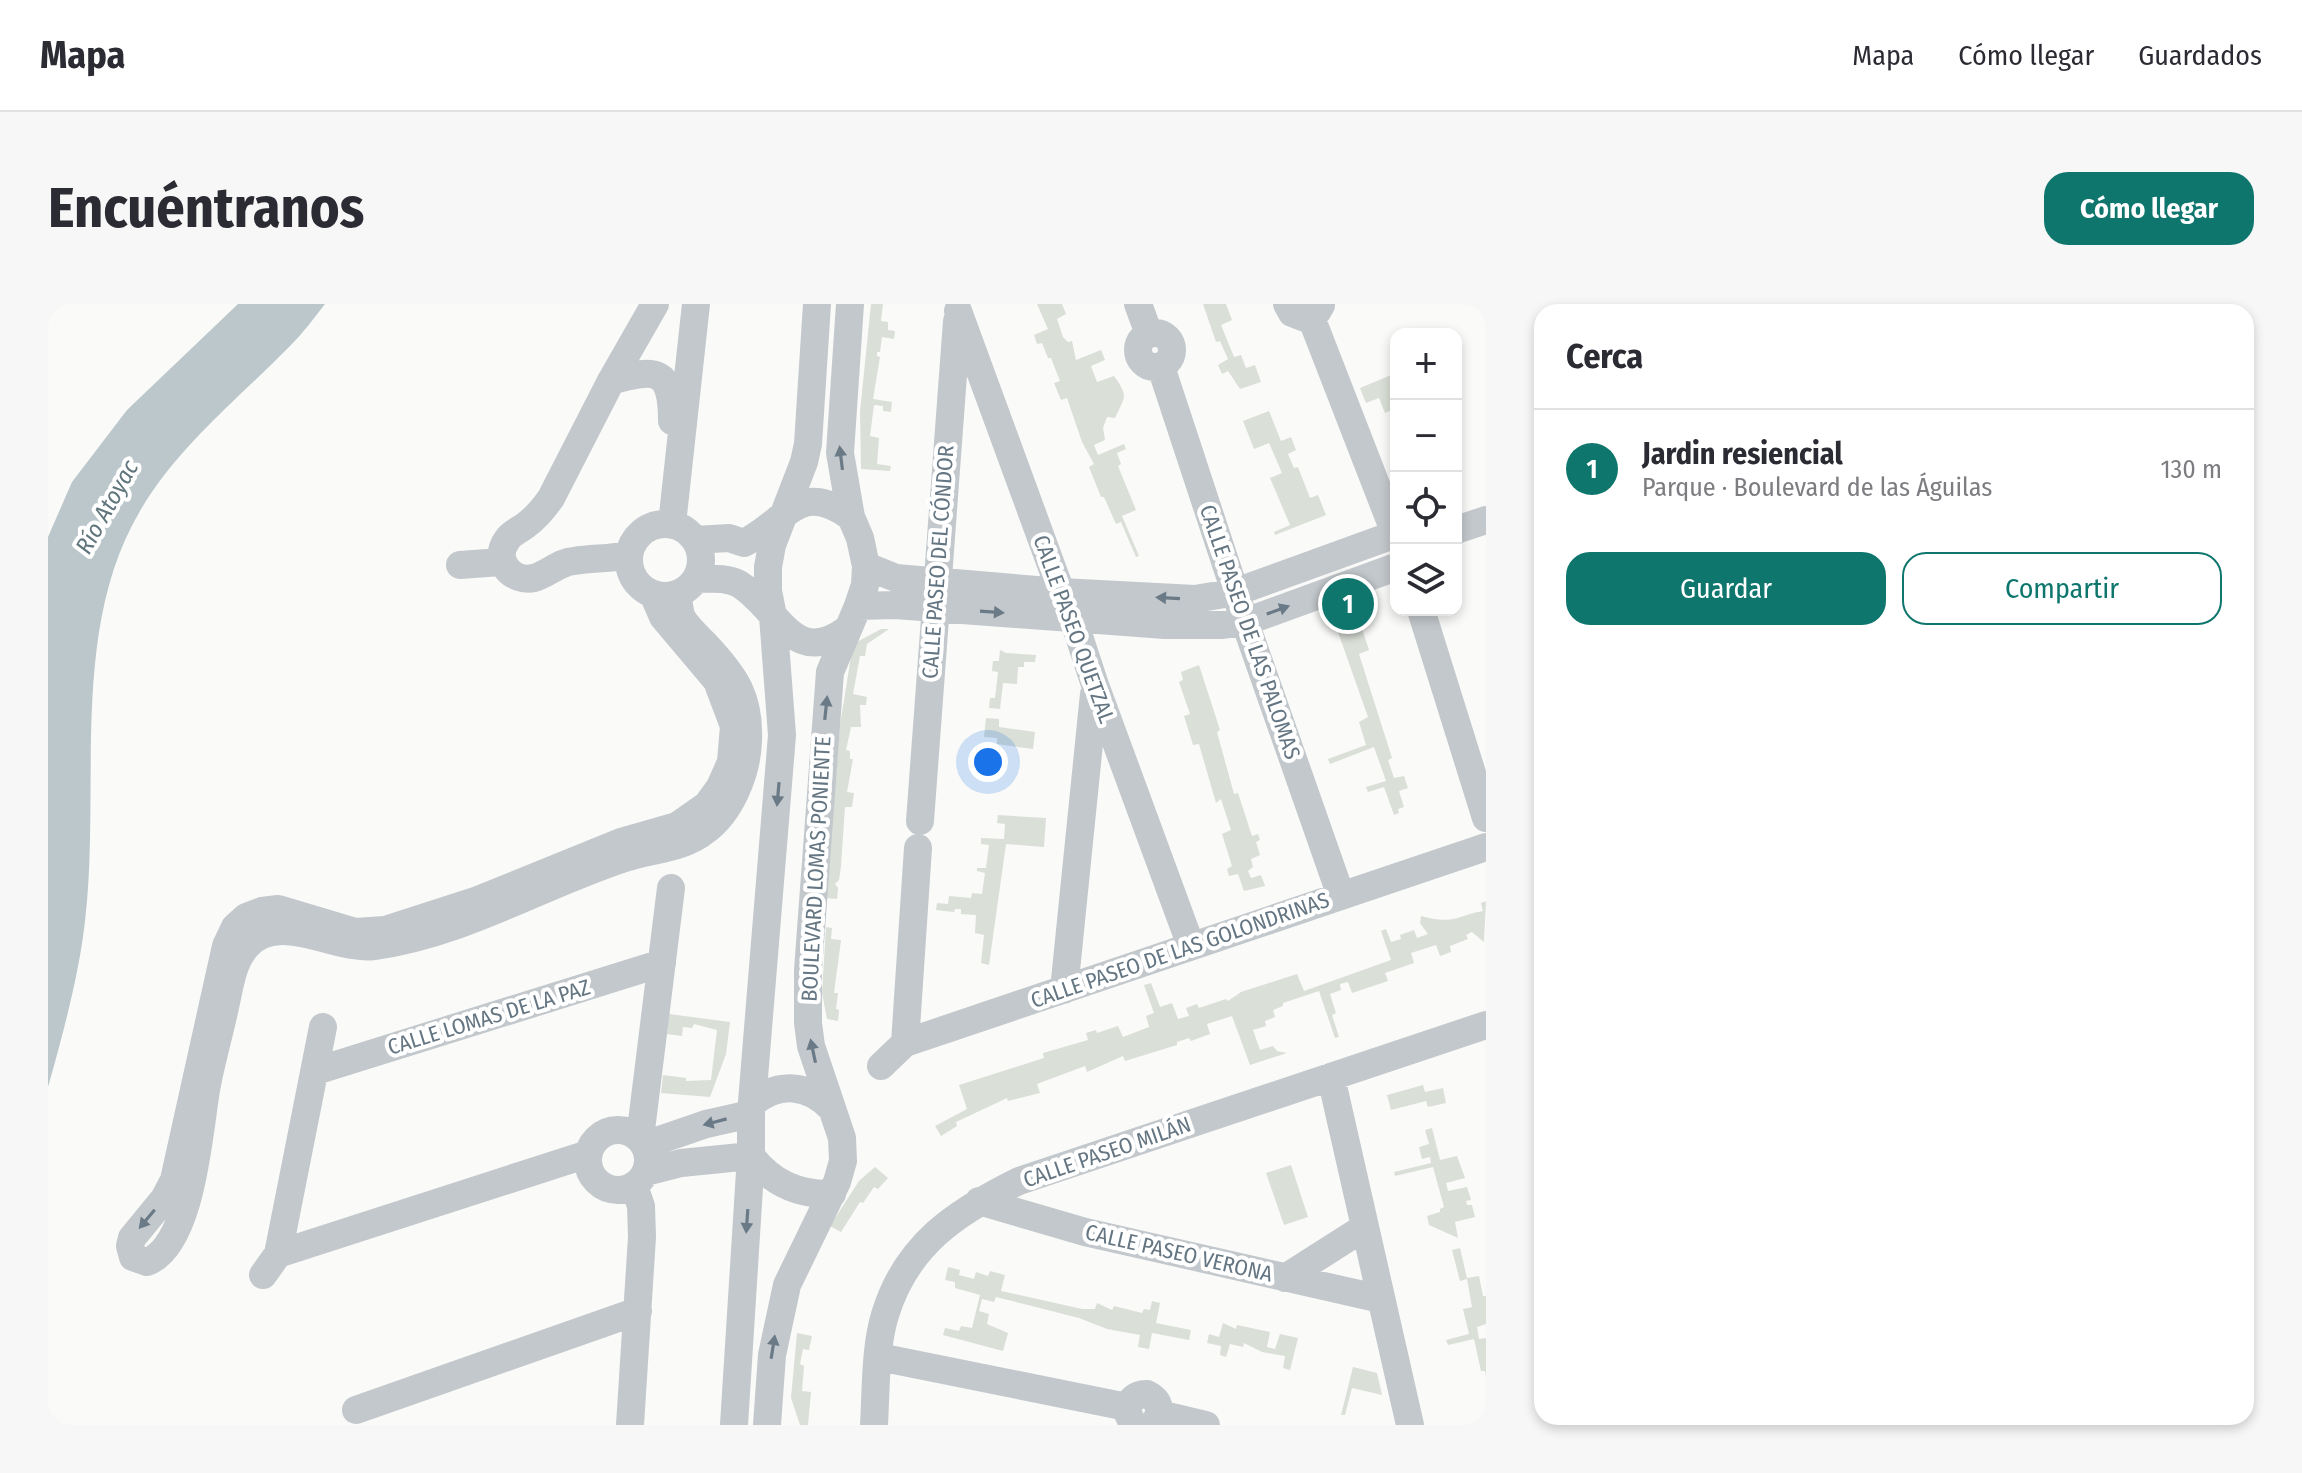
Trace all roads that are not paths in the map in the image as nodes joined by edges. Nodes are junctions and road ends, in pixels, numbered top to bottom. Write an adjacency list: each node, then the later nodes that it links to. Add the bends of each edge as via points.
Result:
1 (655, 304): 8 (street)
2 (696, 304): 9 (street)
3 (817, 304): 10 (street, BOULEVARD LOMAS PONIENTE, via 808,444)
4 (850, 304): 11 (street, BOULEVARD LOMAS PONIENTE, one-way to 4, via 840,436)
5 (1138, 304): 25 (street, CALLE PASEO DE LAS PALOMAS, via 1149,334 1139,343 1139,356 1148,366 1161,367)
6 (958, 308): 24 (street, CALLE PASEO QUETZAL); 26 (street, CALLE PASEO DEL CÓNDOR)
7 (1307, 308): 12 (street)
8 (611, 381): 9 (street, via 651,373 668,386); 19 (street, via 551,498 507,540)
9 (676, 482): 14 (street)
10 (782, 515): 11 (street, via 817,501); 17 (street, via 744,543 729,538); 27 (street, BOULEVARD LOMAS PONIENTE, via 768,567)
11 (851, 517): 21 (street, BOULEVARD LOMAS PONIENTE)
12 (1390, 520)
13 (1486, 520): 15 (street)
14 (672, 524): 17 (street); 18 (street, via 649,527)
15 (1462, 528)
16 (1390, 537): 25 (street)
17 (695, 540): 23 (street, via 701,556)
18 (629, 555): 19 (street, via 572,561 533,578 520,577); 23 (street, via 634,579)
19 (501, 562): 20 (street)
20 (460, 565)
21 (866, 566): 26 (street); 29 (street, BOULEVARD LOMAS PONIENTE)
22 (1390, 569): 31 (street, one-way to 22)
23 (675, 589): 27 (street, via 723,578 754,595); 37 (street, via 681,616 724,676 741,688 745,703 744,768 717,821 689,841 623,850 373,946 342,944)
24 (1061, 592): 25 (street, one-way to 24, via 1195,599); 26 (street); 30 (street, CALLE PASEO QUETZAL)
25 (1236, 592): 31 (street, CALLE PASEO DE LAS PALOMAS)
26 (936, 595): 29 (street); 30 (street, one-way to 30); 43 (street, CALLE PASEO DEL CÓNDOR)
27 (773, 616): 29 (street, via 793,636 821,643 833,639); 47 (street, BOULEVARD LOMAS PONIENTE, one-way to 47, via 782,735)
28 (1423, 616): 33 (street)
29 (852, 618): 48 (street, BOULEVARD LOMAS PONIENTE, one-way to 29, via 811,1046 808,970 830,672)
30 (1073, 618): 31 (street, via 1165,625); 32 (street, CALLE PASEO QUETZAL)
31 (1245, 622): 36 (street, CALLE PASEO DE LAS PALOMAS)
32 (1095, 685): 38 (street, CALLE PASEO QUETZAL); 40 (street)
33 (1486, 818)
34 (1486, 847): 36 (street, CALLE PASEO DE LAS GOLONDRINAS)
35 (671, 888): 39 (street)
36 (1341, 896): 38 (street, CALLE PASEO DE LAS GOLONDRINAS)
37 (266, 921): 37 (street, one-way to 37, via 246,917 226,946 174,1180 130,1246 140,1261 162,1251 184,1209 234,969)
38 (1191, 946): 40 (street, CALLE PASEO DE LAS GOLONDRINAS)
39 (662, 963): 45 (street, CALLE LOMAS DE LA PAZ); 51 (street)
40 (1064, 990): 43 (street, CALLE PASEO DE LAS GOLONDRINAS)
41 (1486, 1025): 46 (street, CALLE PASEO MILÁN)
42 (323, 1027): 45 (street)
43 (905, 1043): 44 (street, CALLE PASEO DE LAS GOLONDRINAS)
44 (881, 1066)
45 (316, 1071): 49 (street, via 271,1264)
46 (1331, 1077): 53 (street, CALLE PASEO MILÁN, via 1019,1181); 54 (street)
47 (752, 1109): 48 (street, via 773,1090 799,1088); 50 (street, BOULEVARD LOMAS PONIENTE); 51 (street, one-way to 51, via 706,1124)
48 (832, 1109): 52 (street, BOULEVARD LOMAS PONIENTE, via 844,1150)
49 (588, 1154): 51 (street, via 604,1133 616,1129 629,1131); 51 (street, via 597,1181 614,1189)
50 (751, 1156): 51 (street, via 681,1163); 52 (street, via 769,1176 792,1189); 63 (street, BOULEVARD LOMAS PONIENTE, one-way to 63)
51 (641, 1160): 57 (street)
52 (832, 1194): 61 (street, BOULEVARD LOMAS PONIENTE, one-way to 52, via 772,1355 787,1285)
53 (979, 1201): 55 (street, CALLE PASEO VERONA, via 1085,1232); 58 (street, CALLE PASEO MILÁN, via 948,1222 901,1276 884,1317)
54 (1365, 1227): 55 (street); 56 (street)
55 (1285, 1278): 56 (street, CALLE PASEO VERONA)
56 (1381, 1299): 66 (street)
57 (638, 1311): 59 (street); 62 (street)
58 (879, 1357): 60 (street); 64 (street, CALLE PASEO MILÁN)
59 (356, 1410)
60 (1144, 1418): 65 (street)
61 (769, 1422)
62 (630, 1425)
63 (734, 1425)
64 (874, 1425)
65 (1206, 1425)
66 (1410, 1425)

